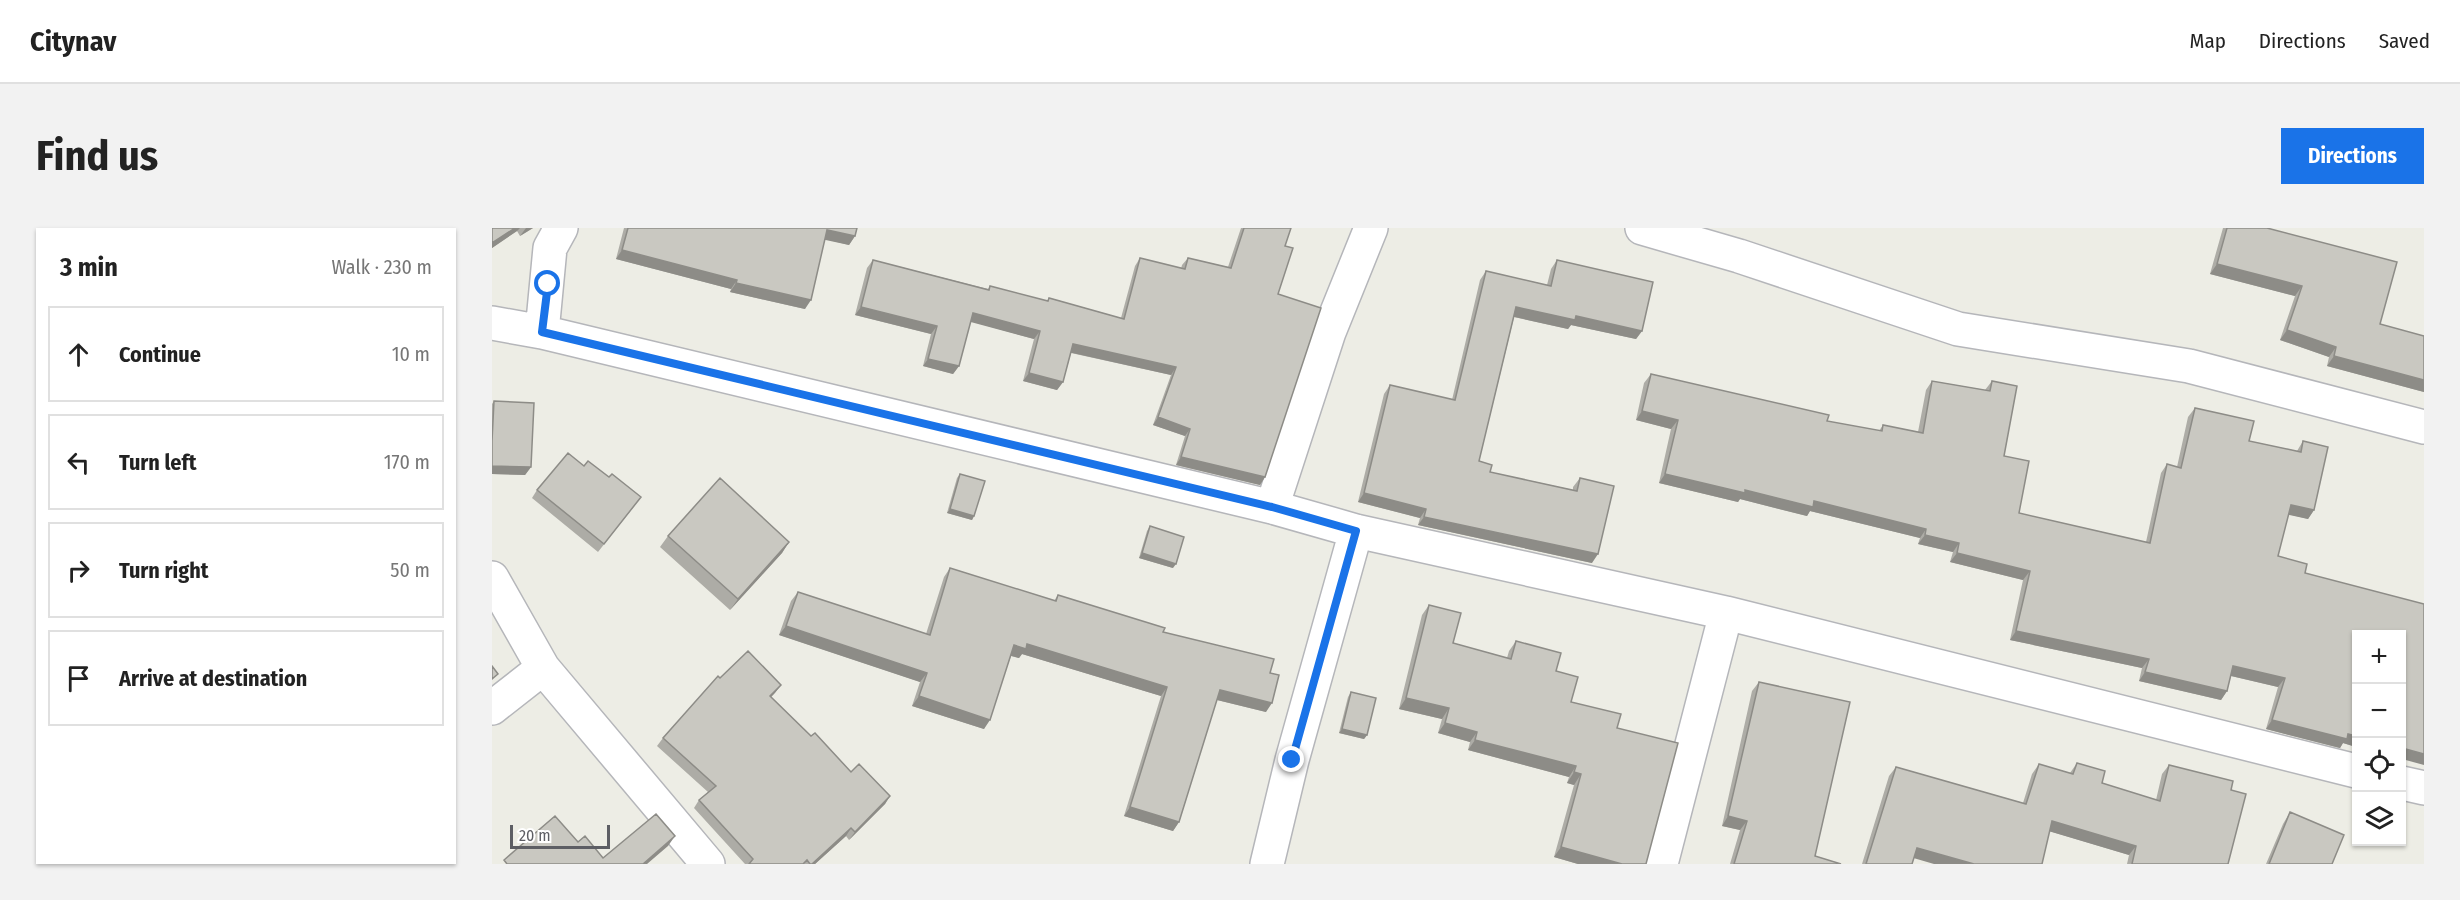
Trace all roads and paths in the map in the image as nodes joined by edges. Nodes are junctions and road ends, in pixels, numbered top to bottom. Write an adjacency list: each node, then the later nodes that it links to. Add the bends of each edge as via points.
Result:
1 (561, 228): 5 (street, via 550,248)
2 (1371, 228): 7 (street, via 1329,332)
3 (1642, 228): 6 (street, via 1958,329 2189,366)
4 (492, 323): 5 (street)
5 (542, 332): 7 (street)
6 (2424, 427)
7 (1272, 507): 8 (street)
8 (1356, 531): 10 (street); 17 (street)
9 (492, 578): 11 (street)
10 (1726, 613): 13 (street); 18 (street)
11 (543, 668): 12 (street); 16 (street)
12 (492, 708)
13 (2352, 770)
14 (2406, 784): 15 (street)
15 (2424, 788)
16 (708, 864)
17 (1267, 864)
18 (1661, 864)

